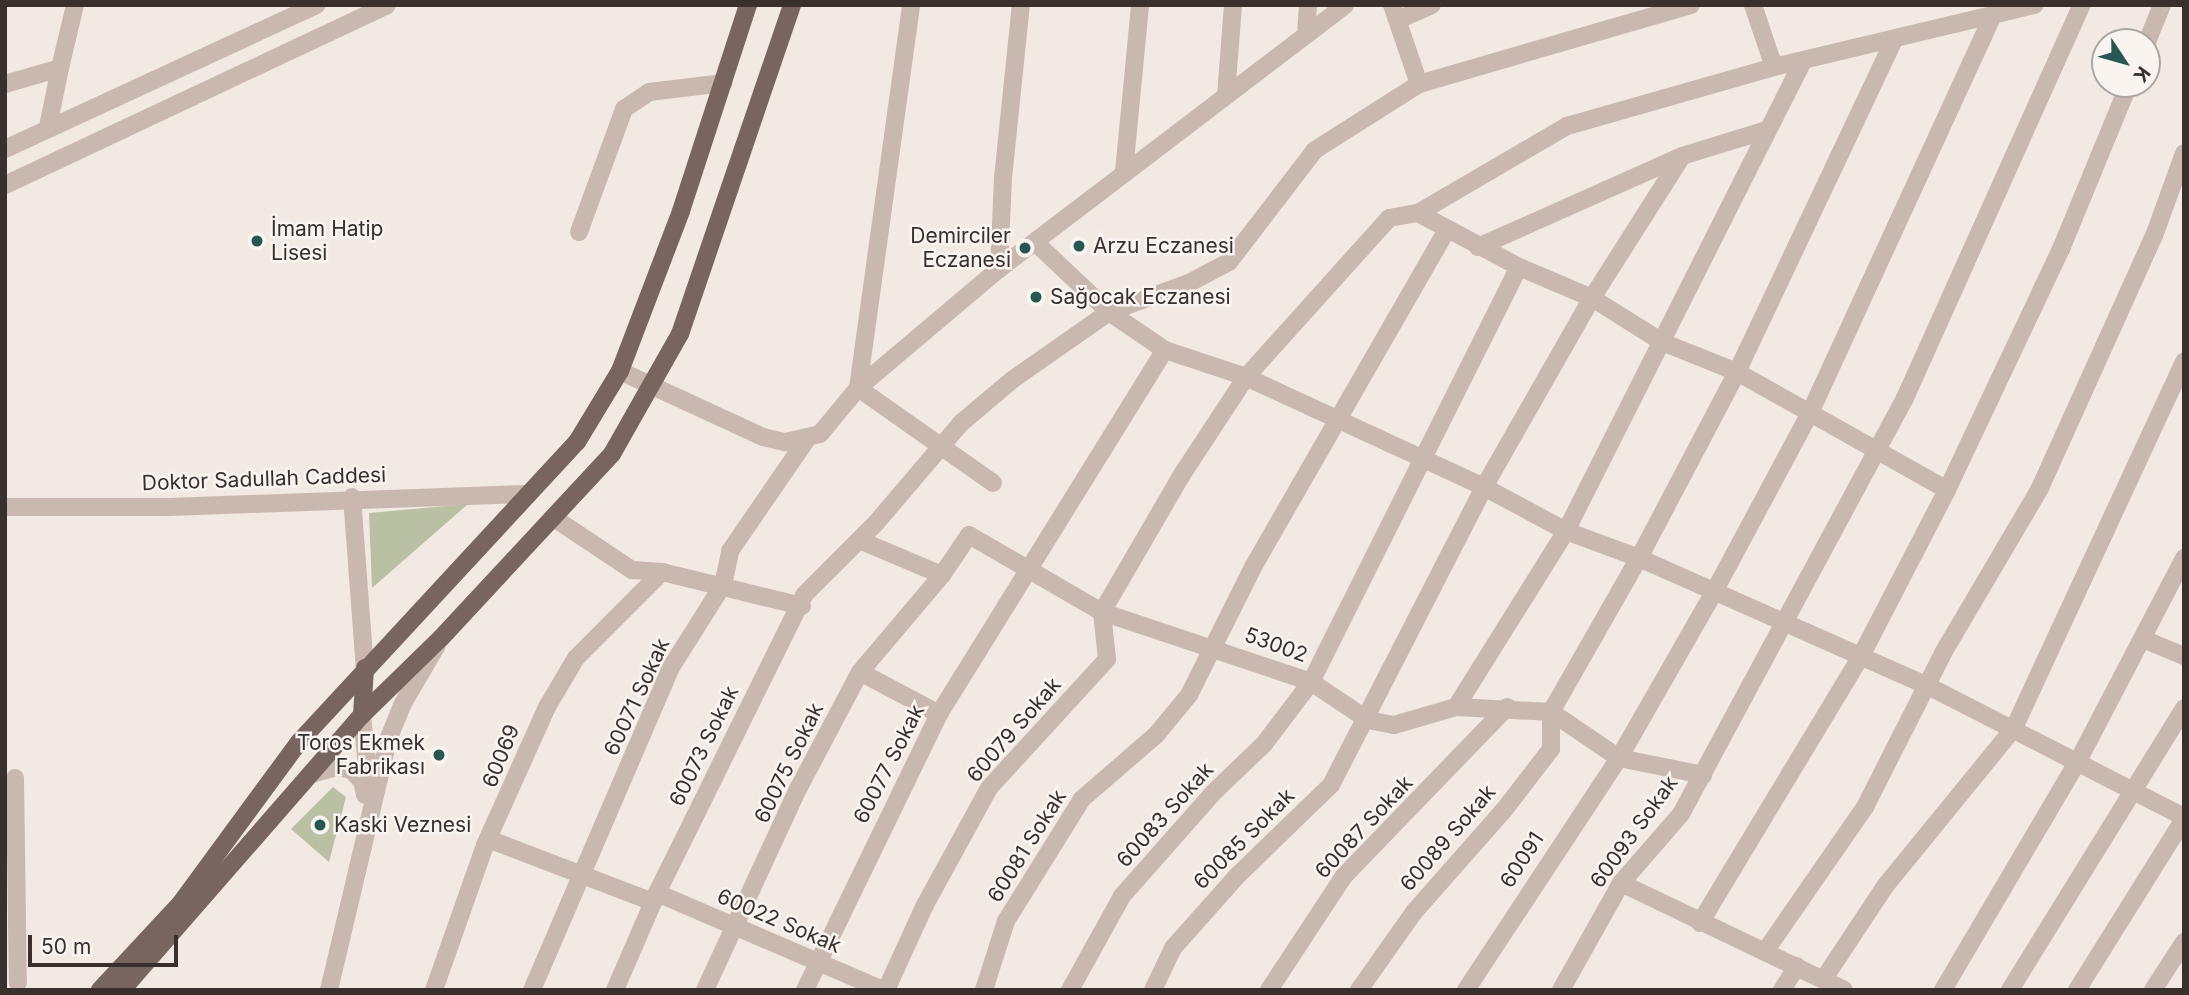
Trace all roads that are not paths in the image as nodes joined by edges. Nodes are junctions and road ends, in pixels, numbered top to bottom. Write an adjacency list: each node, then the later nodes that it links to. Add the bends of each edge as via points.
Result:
1 (75, 5): 25 (street)
2 (316, 5): 31 (street)
3 (387, 5): 37 (street)
4 (748, 5): 26 (main road)
5 (792, 5): 53 (main road, via 680,334)
6 (911, 5): 54 (street)
7 (1021, 5): 44 (street, via 1003,178)
8 (1140, 5): 36 (street)
9 (1233, 5): 29 (street)
10 (1308, 5): 21 (street)
11 (1345, 5): 21 (street, 60071 Sokak)
12 (1432, 5): 18 (street)
13 (1691, 5): 28 (street, 60073 Sokak)
14 (1753, 5): 24 (street)
15 (2035, 5): 19 (street)
16 (2082, 5): 59 (street, 60093 Sokak, via 1905,398)
17 (2162, 5): 20 (street)
18 (1395, 13): 28 (street)
19 (1993, 16): 22 (street); 55 (street, 60091)
20 (2153, 28)
21 (1306, 34): 29 (street, 60071 Sokak)
22 (1894, 40): 23 (street); 51 (street)
23 (1803, 61): 24 (street); 32 (street)
24 (1774, 67): 38 (street, via 1567,126)
25 (60, 68): 27 (street); 31 (street)
26 (723, 83): 40 (street, via 649,92 624,109); 50 (main road, via 681,211)
27 (5, 84)
28 (1419, 84): 46 (street, 60073 Sokak, via 1315,150 1229,262 1189,283)
29 (1226, 96): 36 (street, 60071 Sokak)
30 (2123, 98): 63 (street, via 2061,248)
31 (48, 127): 33 (street)
32 (1767, 130): 35 (street); 47 (street)
33 (5, 149)
34 (2184, 153): 88 (street, via 2154,236 2040,488)
35 (1682, 156): 42 (street); 45 (street, 60085 Sokak)
36 (1124, 172): 41 (street, 60071 Sokak)
37 (5, 185)
38 (1418, 213): 39 (street); 52 (street, via 1389,218)
39 (1447, 230): 42 (street); 56 (street, 60081 Sokak)
40 (579, 232)
41 (1035, 242): 44 (street, 60071 Sokak); 46 (street)
42 (1478, 247): 43 (street)
43 (1519, 267): 45 (street); 60 (street, 60083 Sokak)
44 (999, 269): 54 (street, 60071 Sokak)
45 (1592, 298): 47 (street); 62 (street, 60085 Sokak)
46 (1109, 312): 48 (street); 58 (street, 60073 Sokak, via 1012,380 961,423)
47 (1662, 342): 51 (street); 68 (street)
48 (1165, 349): 52 (street); 72 (street, 60077 Sokak)
49 (2184, 362): 96 (street)
50 (620, 370): 53 (street); 64 (main road, via 577,442)
51 (1737, 372): 55 (street); 70 (street)
52 (1246, 377): 56 (street); 78 (street)
53 (654, 384): 57 (street, via 763,437 785,442); 67 (main road, via 612,454)
54 (858, 388): 57 (street, 60071 Sokak, via 820,433); 58 (street)
55 (1810, 413): 59 (street); 76 (street, 60091)
56 (1336, 421): 60 (street); 82 (street, 60081 Sokak)
57 (807, 439): 75 (street, 60071 Sokak, via 730,551)
58 (941, 447): 61 (street); 69 (street, 60073 Sokak)
59 (1872, 452): 63 (street); 79 (street, 60093 Sokak)
60 (1422, 460): 62 (street); 87 (street, 60083 Sokak)
61 (993, 483)
62 (1485, 487): 68 (street); 95 (street, 60085 Sokak)
63 (1947, 491): 83 (street)
64 (525, 494): 65 (street, Doktor Sadullah Caddesi); 85 (main road)
65 (352, 497): 66 (street, Doktor Sadullah Caddesi, via 170,507); 85 (street)
66 (5, 507)
67 (554, 518): 73 (street, via 632,570); 80 (main road)
68 (1566, 531): 70 (street); 89 (street)
69 (859, 540): 74 (street); 77 (street, 60073 Sokak, via 804,595)
70 (1639, 558): 76 (street); 92 (street)
71 (2184, 558): 81 (street)
72 (1031, 568): 74 (street, 53002, via 1002,558 969,535); 78 (street, 53002); 93 (street, 60077 Sokak)
73 (662, 572): 75 (street); 105 (street, 60069, via 576,658 524,754)
74 (942, 575): 86 (street, 60075 Sokak)
75 (723, 585): 77 (street); 106 (street, 60071 Sokak, via 670,669)
76 (1714, 592): 79 (street); 97 (street, 60091)
77 (802, 606): 108 (street, 60073 Sokak)
78 (1102, 612): 82 (street, 53002); 125 (street, 60079 Sokak, via 1107,659 989,788)
79 (1783, 625): 83 (street); 100 (street, 60093 Sokak)
80 (441, 638): 94 (main road); 103 (street, via 402,705)
81 (2143, 639): 84 (street); 98 (street)
82 (1212, 646): 87 (street, 53002); 126 (street, 60081 Sokak, via 1189,695 1156,735 1082,799 1006,921)
83 (1861, 656): 88 (street); 109 (street)
84 (2184, 656)
85 (365, 668): 94 (main road); 117 (main road, via 299,742 180,904)
86 (860, 673): 93 (street); 110 (street, 60075 Sokak, via 798,789)
87 (1311, 682): 95 (street, 53002); 127 (street, 60083 Sokak, via 1264,744 1215,791 1122,896)
88 (1928, 686): 96 (street); 112 (street, via 1865,807)
89 (1456, 707): 90 (street); 95 (street, via 1394,724)
90 (1507, 707): 92 (street); 129 (street, 60087 Sokak, via 1344,876)
91 (2184, 708): 102 (street)
92 (1551, 712): 97 (street); 130 (street, 60089 Sokak, via 1551,748 1504,810 1414,912)
93 (939, 714): 113 (street, 60077 Sokak)
94 (362, 715): 99 (main road); 103 (street)
95 (1367, 720): 128 (street, 60085 Sokak, via 1331,785 1236,877 1182,938)
96 (2014, 728): 98 (street); 115 (street, via 1886,886)
97 (1619, 758): 100 (street); 131 (street, 60091)
98 (2079, 759): 102 (street); 135 (street)
99 (311, 774): 103 (street, via 337,767 351,770 362,781); 118 (main road)
100 (1703, 775): 107 (street, 60093 Sokak, via 1681,814)
101 (15, 778): 116 (street)
102 (2131, 792): 104 (street); 136 (street)
103 (369, 812): 119 (street)
104 (2184, 818): 137 (street)
105 (488, 839): 106 (street, 60022 Sokak); 120 (street, 60069)
106 (583, 878): 108 (street, 60022 Sokak); 121 (street, 60071 Sokak)
107 (1621, 883): 109 (street); 132 (street, 60093 Sokak)
108 (655, 898): 110 (street, 60022 Sokak); 122 (street, 60073 Sokak)
109 (1700, 923): 112 (street)
110 (737, 927): 113 (street, 60022 Sokak); 123 (street, 60075 Sokak)
111 (2184, 942): 138 (street)
112 (1766, 950): 114 (street)
113 (816, 961): 124 (street, 60077 Sokak); 125 (street, 60022 Sokak)
114 (1797, 966): 115 (street); 133 (street)
115 (1825, 977): 134 (street)
116 (17, 983)
117 (100, 990)
118 (122, 990)
119 (329, 990)
120 (434, 990)
121 (532, 990)
122 (615, 990)
123 (705, 990)
124 (805, 990)
125 (885, 990)
126 (984, 990)
127 (1070, 990)
128 (1153, 990)
129 (1269, 990)
130 (1359, 990)
131 (1466, 990)
132 (1561, 990)
133 (1782, 990)
134 (1844, 990)
135 (1943, 990)
136 (2010, 990)
137 (2077, 990)
138 (2153, 990)

